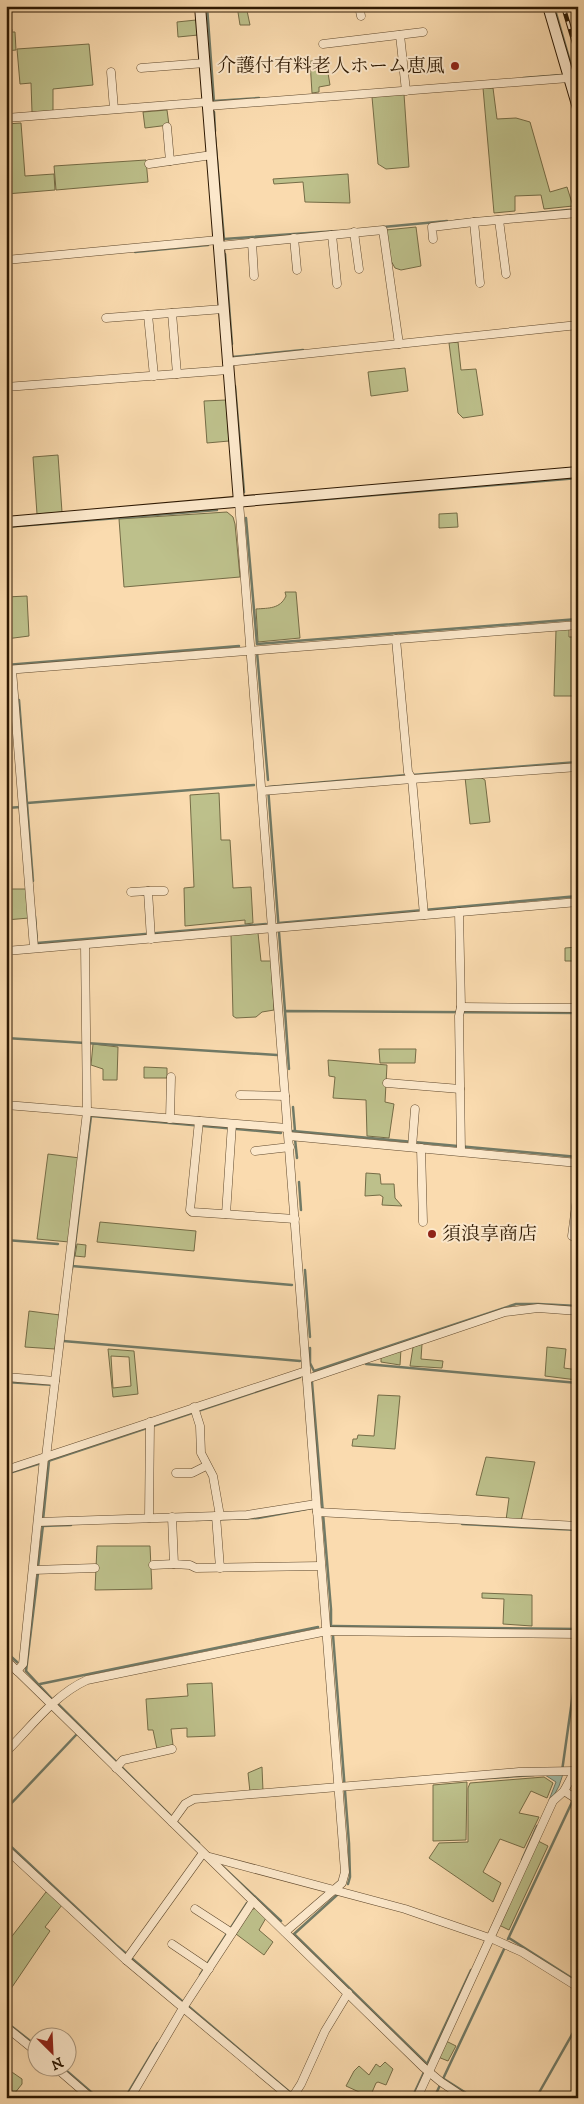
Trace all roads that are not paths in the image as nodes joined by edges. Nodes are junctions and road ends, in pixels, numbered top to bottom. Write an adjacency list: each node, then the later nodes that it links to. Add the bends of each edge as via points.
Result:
1 (200, 6): 8 (street)
2 (359, 6): 4 (street)
3 (548, 6): 11 (street)
4 (361, 16)
5 (423, 32): 6 (street)
6 (400, 35): 7 (street); 12 (street)
7 (324, 44)
8 (205, 63): 9 (street); 13 (street)
9 (141, 68)
10 (111, 72): 15 (street)
11 (569, 78): 12 (street); 14 (street)
12 (406, 89): 13 (street)
13 (208, 104): 15 (street); 18 (street)
14 (578, 108)
15 (114, 109): 16 (street)
16 (6, 118)
17 (167, 127): 19 (street)
18 (212, 154): 19 (street); 29 (street)
19 (170, 161): 20 (street)
20 (149, 164)
21 (578, 213): 22 (street)
22 (499, 220): 23 (street); 33 (street)
23 (474, 222): 27 (street, via 432,227); 35 (street)
24 (354, 232): 25 (street); 31 (street); 42 (street, via 383,230)
25 (332, 234): 26 (street); 36 (street)
26 (294, 238): 28 (street); 32 (street)
27 (433, 239)
28 (252, 242): 29 (street); 34 (street)
29 (219, 243): 30 (street); 37 (street)
30 (6, 260)
31 (359, 269)
32 (297, 270)
33 (506, 274)
34 (254, 276)
35 (480, 282)
36 (337, 284)
37 (223, 309): 38 (street); 43 (street)
38 (172, 313): 39 (street); 44 (street)
39 (148, 315): 40 (street); 45 (street)
40 (106, 318)
41 (578, 326): 42 (street)
42 (399, 342): 43 (street)
43 (228, 366): 44 (street); 48 (street)
44 (177, 374): 45 (street)
45 (154, 376): 46 (street)
46 (6, 387)
47 (578, 472): 48 (street)
48 (239, 502): 49 (street); 52 (street)
49 (6, 522)
50 (578, 625): 51 (street)
51 (396, 639): 52 (street); 55 (street)
52 (254, 650): 53 (street); 56 (street)
53 (9, 670): 66 (street, via 24,807)
54 (578, 767): 55 (street)
55 (410, 776): 56 (street); 61 (street)
56 (266, 791): 63 (street)
57 (164, 891): 59 (street)
58 (130, 892): 59 (street)
59 (148, 892): 64 (street)
60 (578, 902): 62 (street)
61 (423, 911): 62 (street); 63 (street)
62 (460, 912): 69 (street)
63 (277, 928): 64 (street); 74 (street)
64 (151, 939): 65 (street)
65 (85, 944): 66 (street); 77 (street)
66 (34, 948): 67 (street)
67 (6, 951)
68 (576, 1008): 69 (street)
69 (460, 1011): 72 (street)
70 (171, 1077): 78 (street)
71 (388, 1083): 72 (street)
72 (460, 1089): 85 (street)
73 (240, 1095): 74 (street)
74 (285, 1096): 81 (street)
75 (6, 1105): 77 (street)
76 (415, 1109): 83 (street)
77 (87, 1114): 78 (street); 96 (street)
78 (170, 1119): 79 (street)
79 (199, 1121): 80 (street); 89 (street, via 190,1210)
80 (232, 1124): 81 (street); 89 (street)
81 (291, 1134): 82 (street); 83 (street)
82 (290, 1147): 86 (street); 90 (street)
83 (412, 1147): 84 (street)
84 (421, 1148): 85 (street); 91 (street)
85 (461, 1148): 87 (street)
86 (255, 1151)
87 (578, 1163)
88 (578, 1191): 92 (street)
89 (226, 1214): 90 (street)
90 (295, 1219): 94 (street)
91 (423, 1222)
92 (572, 1236)
93 (578, 1311): 94 (street, via 538,1308 505,1312)
94 (306, 1375): 97 (street); 103 (street)
95 (6, 1377): 96 (street)
96 (55, 1384): 99 (street)
97 (195, 1410): 98 (street); 100 (street)
98 (151, 1425): 99 (street); 104 (street)
99 (45, 1458): 101 (street); 107 (street)
100 (206, 1466): 102 (street, via 192,1473); 105 (street, via 215,1483)
101 (6, 1470)
102 (176, 1473)
103 (320, 1510): 105 (street); 108 (street); 111 (street)
104 (149, 1518): 106 (street); 107 (street)
105 (217, 1518): 106 (street); 113 (street)
106 (172, 1520): 109 (street)
107 (41, 1522): 114 (street)
108 (578, 1526)
109 (174, 1564): 110 (street); 113 (street)
110 (153, 1565)
111 (321, 1566): 113 (street); 115 (street)
112 (95, 1568): 114 (street)
113 (220, 1568)
114 (33, 1570): 118 (street, via 23,1664)
115 (327, 1631): 116 (street); 119 (street, via 87,1680 72,1687); 124 (street)
116 (578, 1634)
117 (6, 1660): 118 (street)
118 (17, 1672): 119 (street)
119 (51, 1705): 121 (street); 122 (street)
120 (172, 1749): 122 (street, via 123,1760)
121 (6, 1752)
122 (116, 1768): 126 (street)
123 (576, 1768): 124 (street); 125 (street)
124 (343, 1786): 126 (street, via 194,1799 185,1804); 129 (street, via 345,1872 342,1883)
125 (572, 1796): 134 (street, via 553,1801)
126 (172, 1822): 128 (street)
127 (6, 1849): 136 (street)
128 (205, 1855): 129 (street); 130 (street); 136 (street)
129 (335, 1890): 132 (street); 134 (street, via 405,1909)
130 (253, 1901): 132 (street); 133 (street)
131 (195, 1909): 133 (street)
132 (286, 1932): 139 (street)
133 (232, 1933): 137 (street)
134 (490, 1938): 138 (street, via 516,1948); 143 (street)
135 (172, 1944): 137 (street)
136 (128, 1958): 140 (street)
137 (209, 1969): 140 (street)
138 (578, 1987)
139 (348, 1993): 143 (street); 147 (street)
140 (183, 2005): 146 (street); 147 (street)
141 (6, 2027): 142 (street)
142 (28, 2045)
143 (426, 2070): 148 (street); 149 (street)
144 (66, 2076): 145 (street)
145 (92, 2098)
146 (130, 2098)
147 (291, 2098)
148 (417, 2098)
149 (465, 2098)

